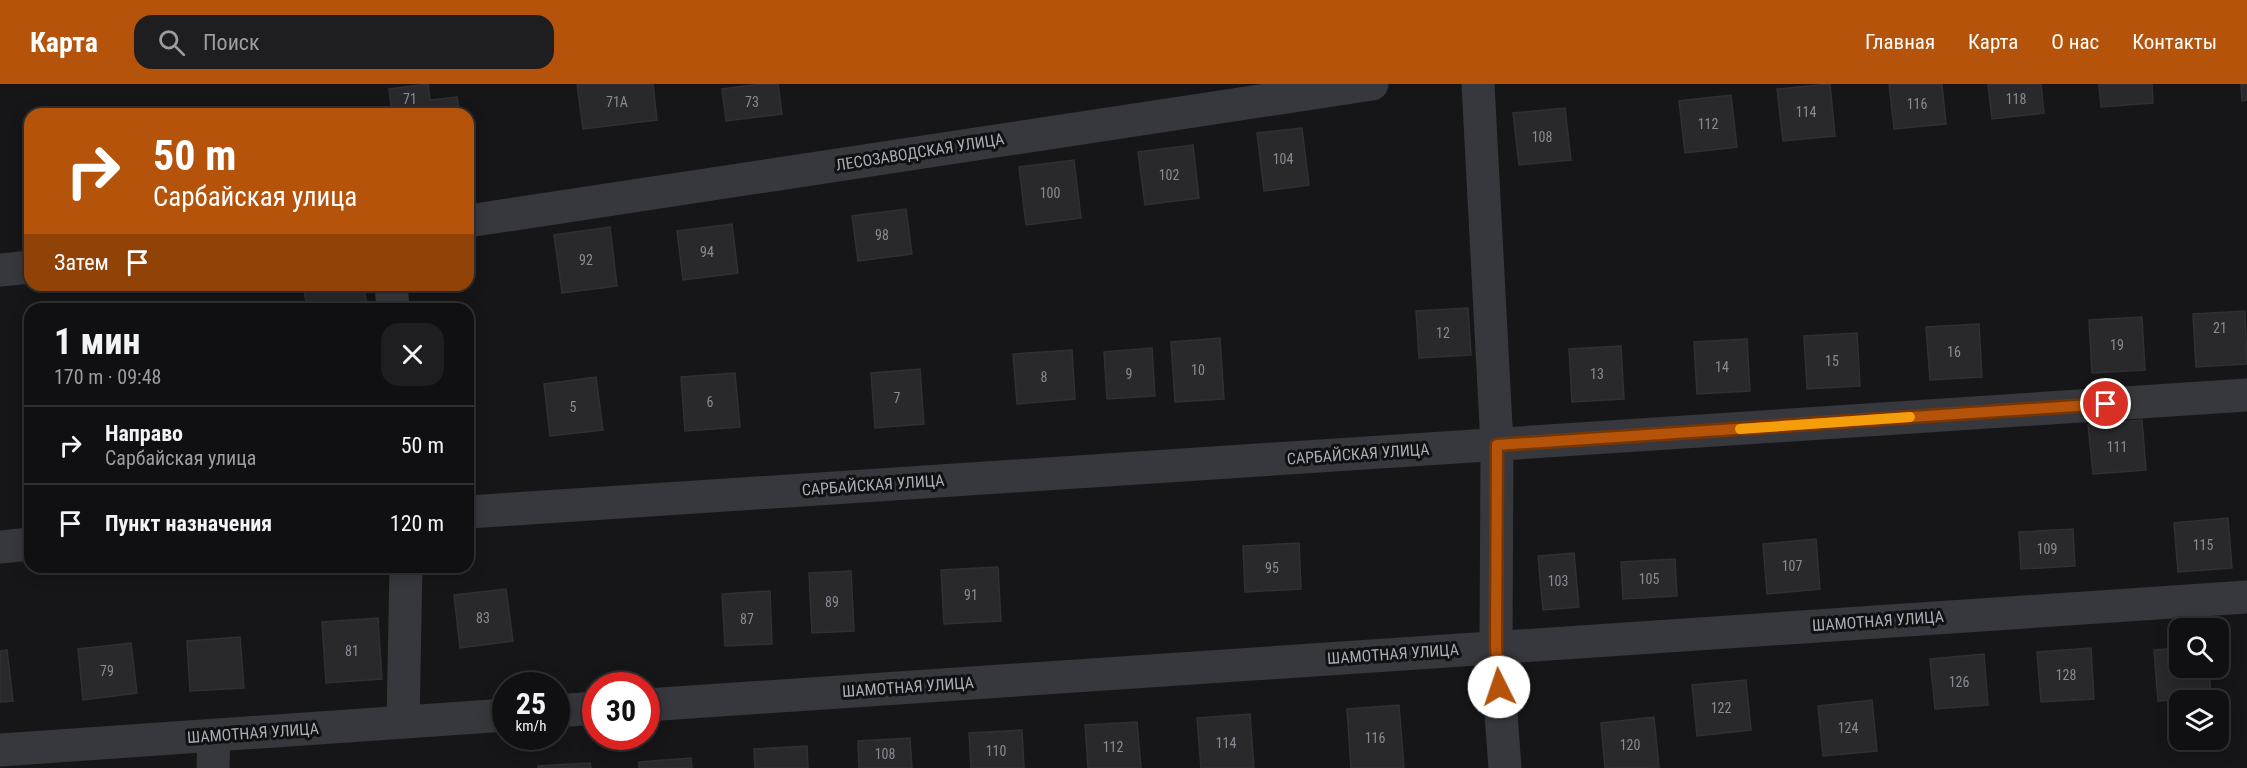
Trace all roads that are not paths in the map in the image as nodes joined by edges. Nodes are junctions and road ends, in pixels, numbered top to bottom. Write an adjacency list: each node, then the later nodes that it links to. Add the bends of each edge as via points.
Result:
1 (1372, 84): 3 (street, ЛЕСОЗАВОДСКАЯ УЛИЦА)
2 (1478, 84): 7 (street)
3 (474, 220)
4 (24, 268): 5 (street)
5 (0, 270)
6 (2247, 395): 7 (street, САРБАЙСКАЯ УЛИЦА)
7 (1497, 445): 8 (street, САРБАЙСКАЯ УЛИЦА); 13 (street)
8 (474, 512)
9 (24, 545): 10 (street)
10 (0, 547)
11 (406, 573): 16 (street)
12 (2247, 597): 13 (street, ШАМОТНАЯ УЛИЦА)
13 (1496, 647): 14 (street, ШАМОТНАЯ УЛИЦА); 20 (street)
14 (660, 704)
15 (492, 716): 16 (street, ШАМОТНАЯ УЛИЦА)
16 (403, 722): 17 (street, ШАМОТНАЯ УЛИЦА)
17 (214, 736): 18 (street, ШАМОТНАЯ УЛИЦА); 19 (street)
18 (0, 750)
19 (213, 768)
20 (1506, 768)

